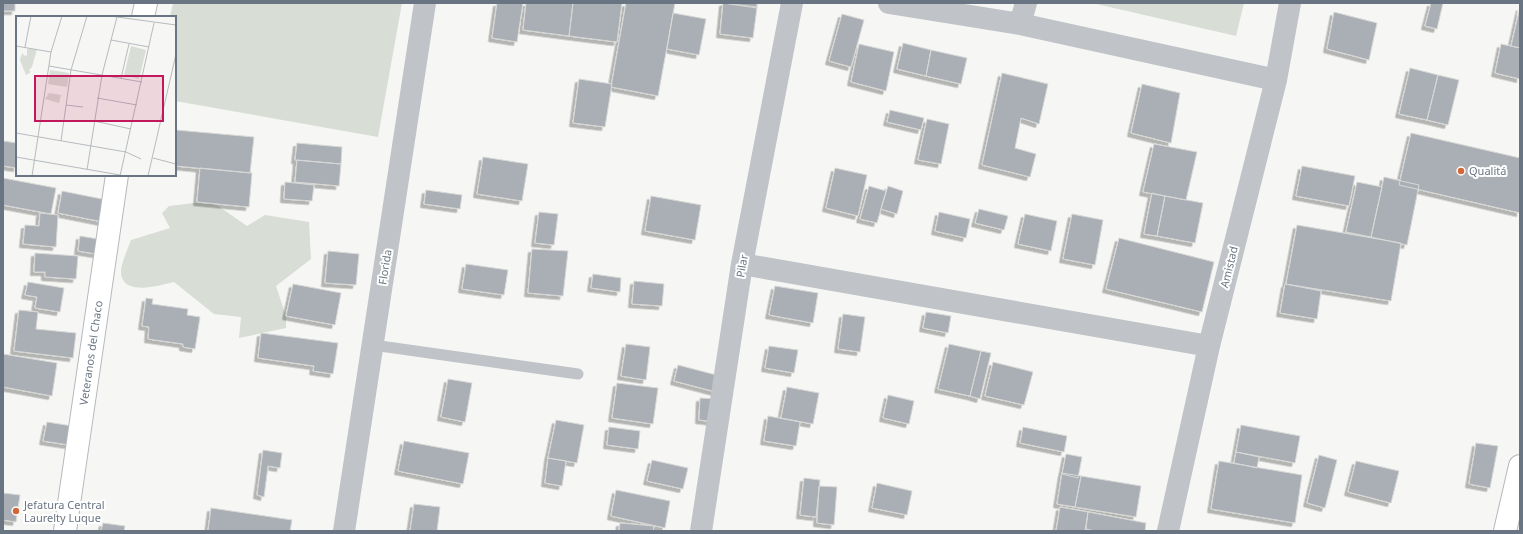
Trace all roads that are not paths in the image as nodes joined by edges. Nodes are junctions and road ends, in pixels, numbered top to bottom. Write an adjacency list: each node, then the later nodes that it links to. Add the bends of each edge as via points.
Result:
1 (146, 3): 7 (street)
2 (425, 3): 12 (street, Florida)
3 (792, 3): 11 (street, Pilar)
4 (889, 3): 8 (street)
5 (1026, 3): 8 (street)
6 (1290, 3): 9 (street, Amistad)
7 (143, 16)
8 (1020, 24): 9 (street)
9 (1276, 80): 13 (street, Amistad)
10 (117, 176): 16 (street, Veteranos del Chaco)
11 (742, 264): 13 (street); 18 (street, Pilar)
12 (374, 345): 14 (lane); 17 (street, Florida)
13 (1209, 346): 19 (street, Amistad)
14 (578, 374)
15 (1520, 466): 20 (street)
16 (65, 531)
17 (344, 531)
18 (701, 531)
19 (1168, 531)
20 (1505, 531)

